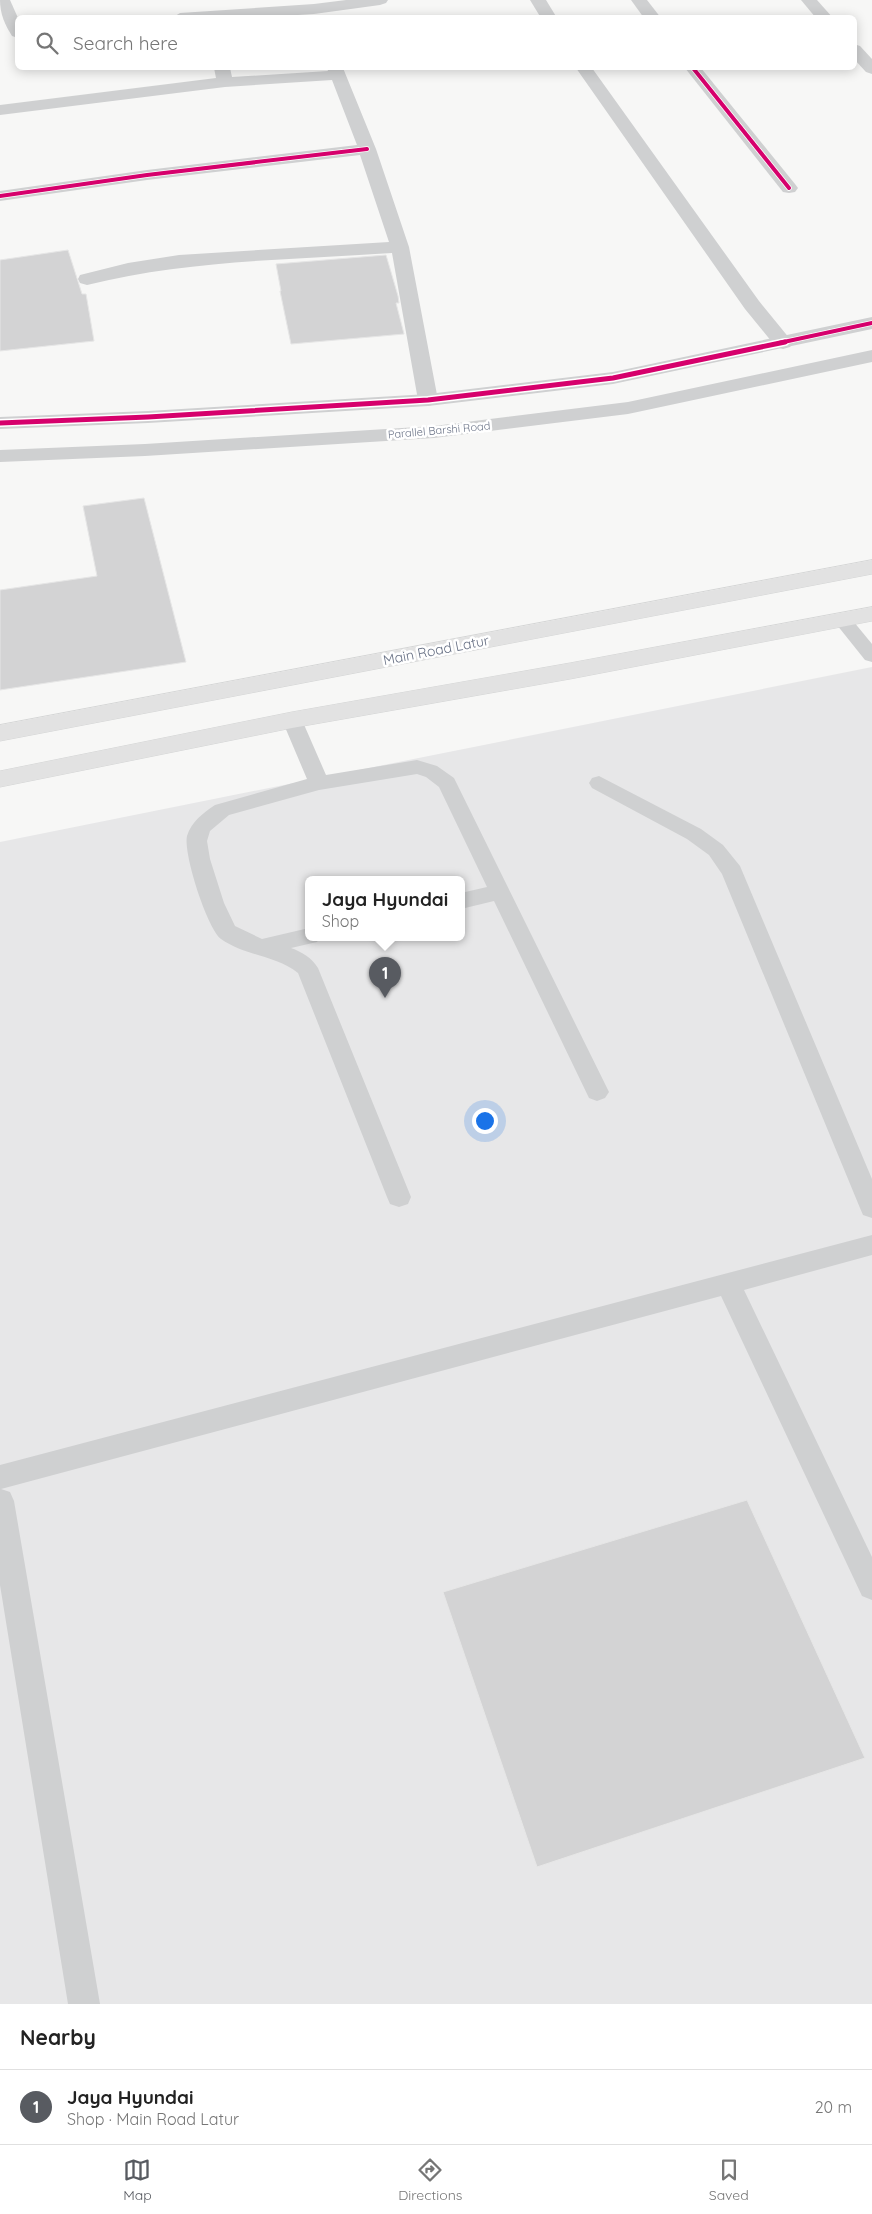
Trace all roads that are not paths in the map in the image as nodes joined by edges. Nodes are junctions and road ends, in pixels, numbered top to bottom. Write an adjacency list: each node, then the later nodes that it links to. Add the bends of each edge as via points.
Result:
1 (2, 0): 11 (street)
2 (380, 0): 6 (street)
3 (538, 0): 8 (street)
4 (640, 0): 9 (street)
5 (809, 0): 10 (street)
6 (316, 13): 7 (street)
7 (245, 15)
8 (547, 15)
9 (651, 15)
10 (822, 15)
11 (15, 29)
12 (15, 33): 13 (street)
13 (0, 36)
14 (857, 53): 15 (street)
15 (872, 69)
16 (585, 70): 27 (street)
17 (695, 70): 22 (street)
18 (336, 71): 19 (street); 21 (street)
19 (224, 75): 20 (street)
20 (0, 110)
21 (367, 150): 23 (street, via 147,175); 24 (street)
22 (789, 188)
23 (0, 196)
24 (400, 247): 25 (street, via 179,261); 29 (street)
25 (87, 279)
26 (872, 323): 27 (street)
27 (783, 343): 29 (street, via 613,378)
28 (872, 356): 31 (street, Parallel Barshi Road, via 628,408 434,432)
29 (428, 400): 30 (street)
30 (0, 423)
31 (0, 456)
32 (872, 567): 37 (main road, Main Road Latur)
33 (872, 614): 34 (main road)
34 (842, 620): 35 (lane); 36 (main road, via 570,672)
35 (872, 656)
36 (292, 720): 38 (main road); 39 (lane)
37 (0, 734)
38 (0, 779)
39 (319, 783): 41 (lane, via 428,768 447,782); 44 (lane, via 222,810 200,828 196,843 217,916 225,931 239,940)
40 (599, 783): 47 (lane, via 694,834 716,850 732,871)
41 (500, 892): 42 (lane); 45 (lane)
42 (465, 900)
43 (305, 937): 44 (lane)
44 (262, 946): 46 (lane, via 298,960 307,968)
45 (597, 1092)
46 (399, 1197)
47 (872, 1208)
48 (872, 1245): 49 (lane)
49 (728, 1283): 50 (lane); 52 (lane)
50 (0, 1477)
51 (0, 1501): 53 (lane)
52 (872, 1587)
53 (84, 2004)

